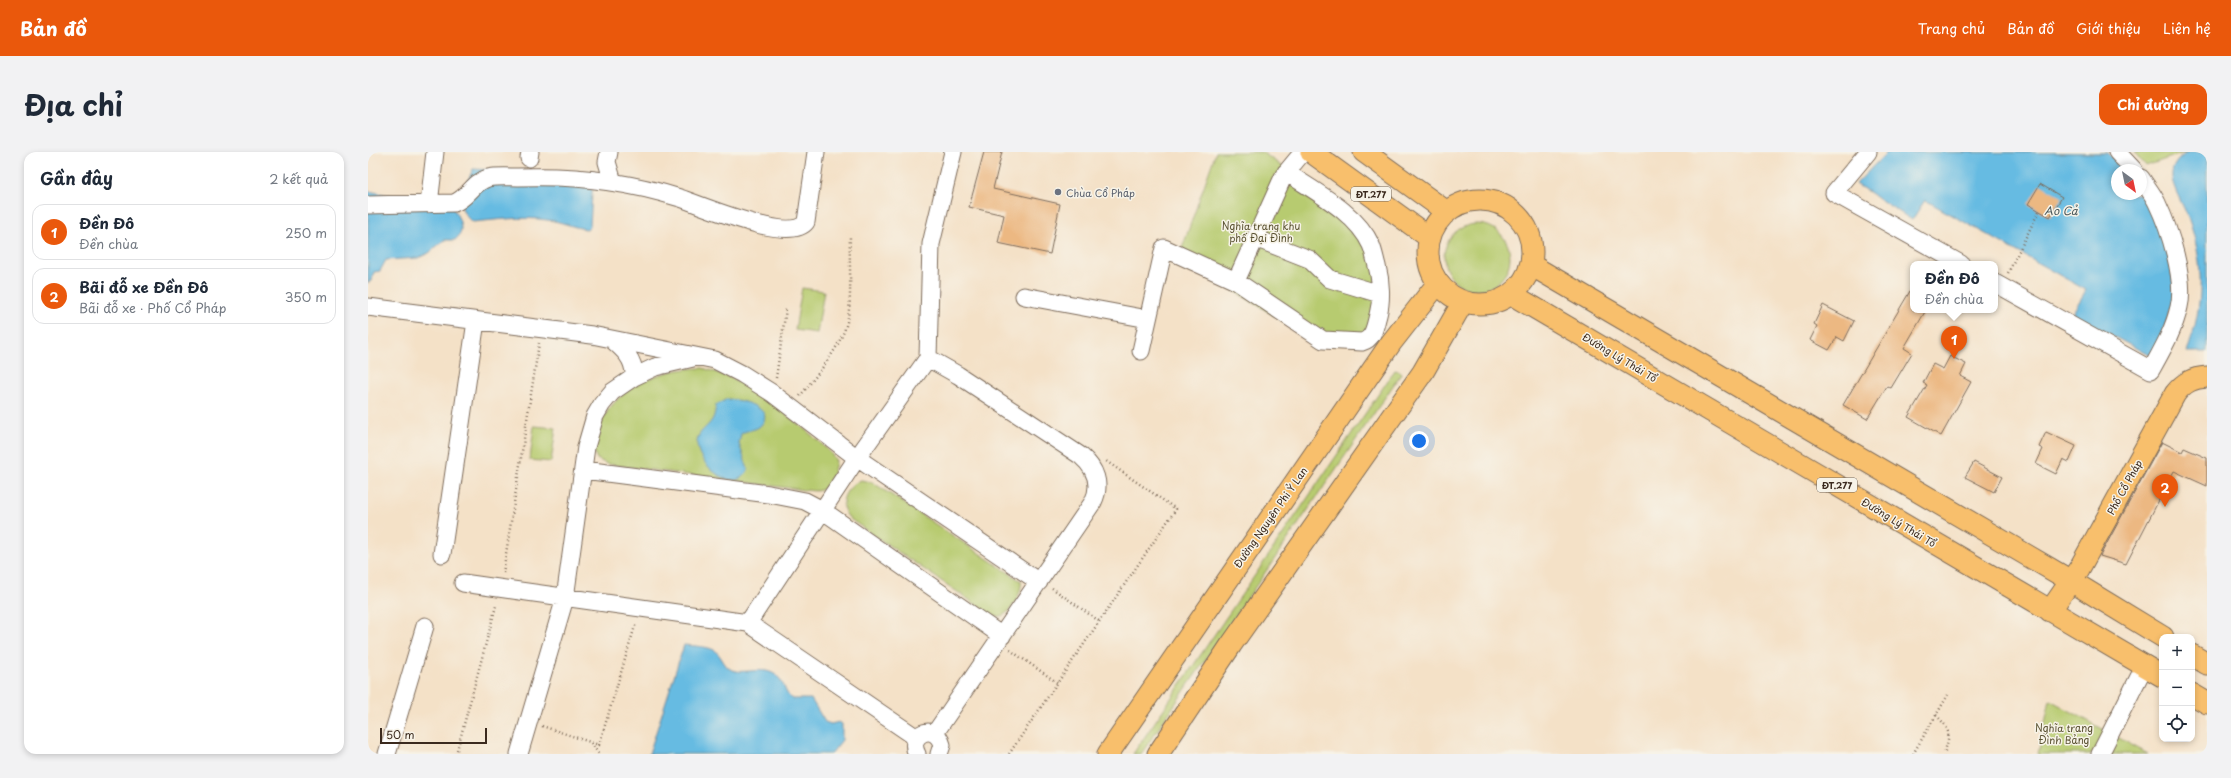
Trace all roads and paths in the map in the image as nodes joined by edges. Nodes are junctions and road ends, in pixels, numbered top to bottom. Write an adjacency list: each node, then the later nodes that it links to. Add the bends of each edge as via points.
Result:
1 (435, 152): 14 (street)
2 (609, 152): 12 (street, via 607,162)
3 (816, 152): 12 (street, via 806,222 803,226 792,229 756,224 679,197)
4 (953, 152): 38 (street, via 931,244)
5 (1303, 152): 11 (street)
6 (1311, 152): 20 (main road, ĐT.277)
7 (1364, 152): 17 (main road, ĐT.277)
8 (1868, 152): 21 (street, via 1834,193)
9 (2118, 152): 10 (street)
10 (2129, 164)
11 (1286, 172): 19 (street, via 1272,197); 26 (street, via 1356,223 1372,246 1379,272)
12 (614, 182): 14 (street, via 543,176 489,178 480,181 461,200 454,203)
13 (2147, 187): 23 (street, via 2157,202 2170,236 2179,275 2180,305 2171,333 2151,370)
14 (428, 204): 15 (street)
15 (368, 205)
16 (2039, 211): 23 (path)
17 (1447, 212): 20 (main road, via 1436,224); 22 (main road, via 1461,204 1477,200 1488,200 1508,208 1520,219 1529,233 1532,243)
18 (850, 237): 42 (path, via 848,317 844,331)
19 (1256, 238): 24 (street); 26 (street, via 1309,259 1330,279)
20 (1430, 238): 25 (main road, via 1429,264)
21 (1956, 261)
22 (1531, 265): 27 (main road, via 1524,281); 49 (main road)
23 (2001, 280)
24 (1236, 281): 26 (street, via 1316,336 1328,341 1362,342 1369,338 1373,333 1379,311); 32 (street, via 1164,248)
25 (1438, 283): 29 (main road, via 1447,293); 79 (main road, Đường Nguyên Phi Ỷ Lan, via 1391,343)
26 (1380, 294)
27 (1511, 294): 29 (main road, via 1492,303); 54 (main road, Đường Lý Thái Tổ / ĐT.277)
28 (1024, 296): 32 (street)
29 (1463, 302): 80 (main road, via 1423,372 1231,645)
30 (368, 307): 33 (street)
31 (786, 309): 41 (path)
32 (1148, 319): 36 (street)
33 (476, 321): 34 (street); 47 (street)
34 (541, 329): 35 (street); 48 (path)
35 (611, 339): 37 (street); 39 (street, via 629,356 633,364)
36 (1140, 351)
37 (701, 356): 39 (street, via 656,367); 43 (street, via 729,367 772,393)
38 (928, 358): 43 (street); 51 (street, via 1081,456 1092,468 1097,487 1093,502)
39 (634, 377): 45 (street, via 612,392 602,404 590,430)
40 (2207, 377): 49 (main road, Phố Cổ Pháp, via 2195,378 2185,383 2175,394)
41 (776, 384)
42 (797, 400)
43 (857, 458): 46 (street); 51 (street)
44 (1104, 460): 55 (path, via 1176,509)
45 (584, 470): 46 (street, via 776,495 804,501); 52 (street)
46 (822, 510): 57 (street); 60 (street)
47 (442, 554)
48 (503, 575)
49 (2071, 581): 54 (main road, Phố Cổ Pháp); 59 (main road)
50 (463, 583): 52 (street)
51 (1045, 585): 55 (path); 60 (street)
52 (566, 598): 57 (street); 75 (street)
53 (496, 606): 74 (path)
54 (2050, 611): 63 (main road, Đường Lý Thái Tổ / ĐT.277)
55 (1099, 621): 64 (path)
56 (636, 623): 71 (path, via 599,745)
57 (748, 623): 72 (street)
58 (424, 626): 73 (street)
59 (2159, 635)
60 (1006, 643): 64 (path); 70 (street)
61 (2195, 657): 62 (main road)
62 (2207, 664)
63 (2153, 671): 83 (street)
64 (1058, 683): 78 (path)
65 (1948, 695): 68 (path)
66 (2195, 696): 67 (main road)
67 (2207, 703)
68 (1936, 715): 81 (path); 82 (path, via 1950,734)
69 (540, 726): 71 (path)
70 (935, 733): 72 (street, via 926,732); 77 (street, via 942,745)
71 (591, 742): 76 (path)
72 (917, 746)
73 (387, 754)
74 (456, 754)
75 (519, 754)
76 (599, 754)
77 (939, 754)
78 (1009, 754)
79 (1108, 754)
80 (1158, 754)
81 (1913, 754)
82 (1944, 754)
83 (2100, 754)

